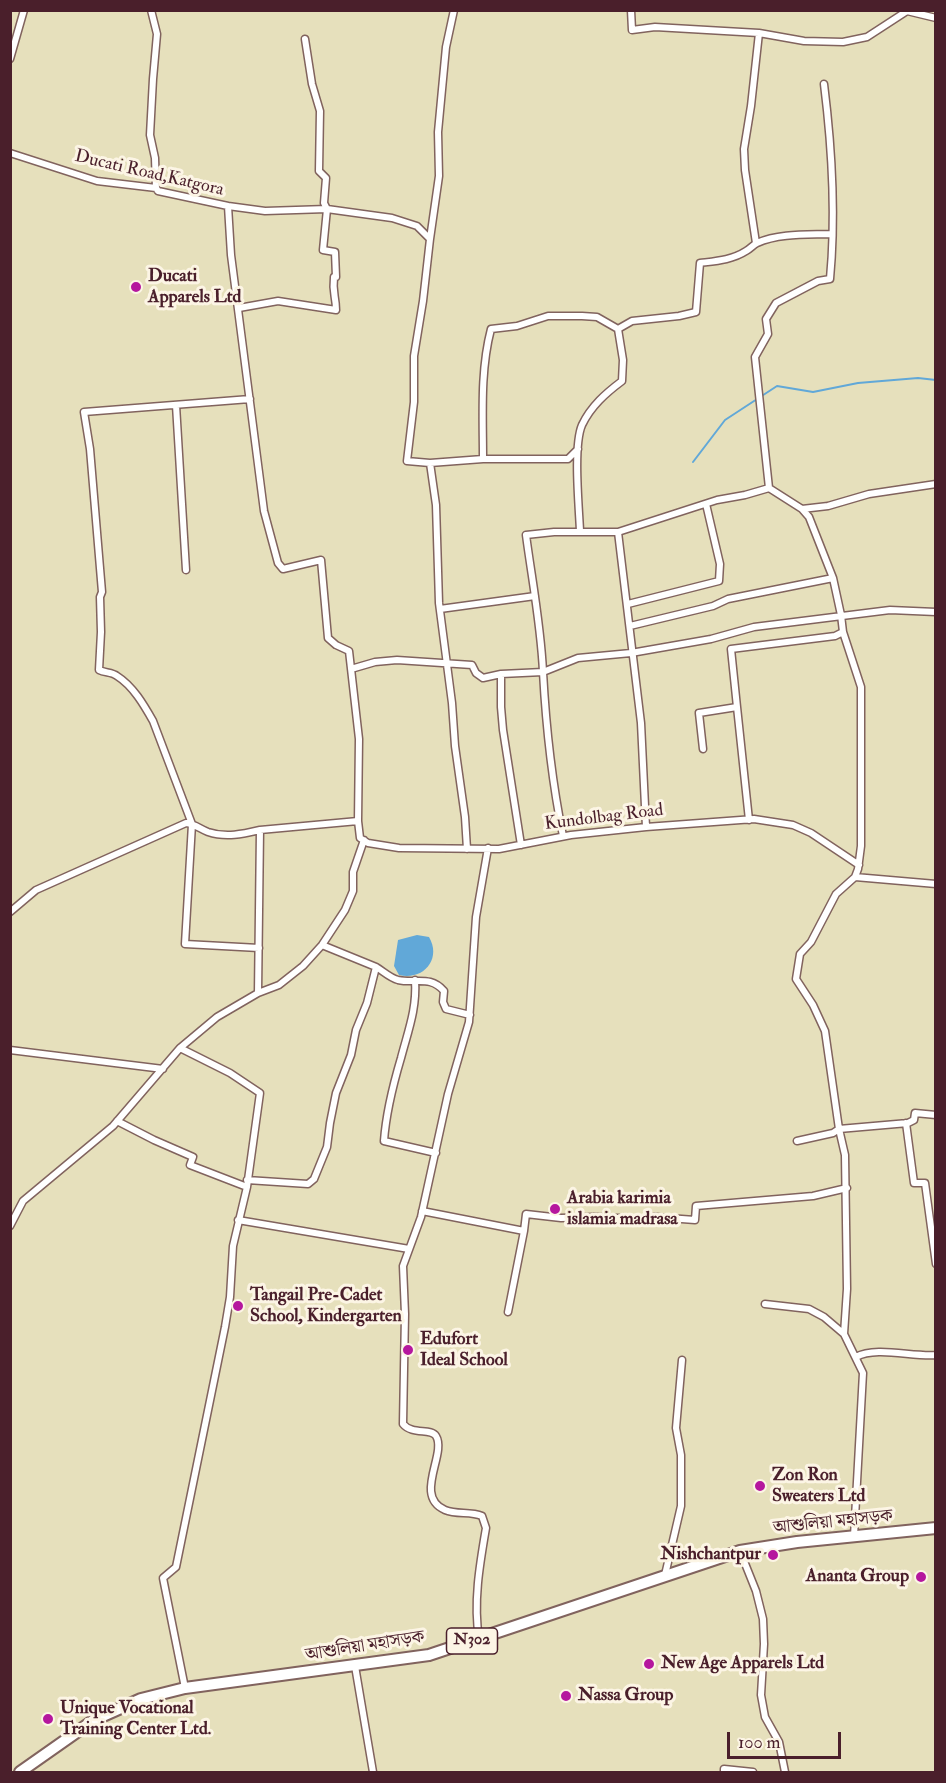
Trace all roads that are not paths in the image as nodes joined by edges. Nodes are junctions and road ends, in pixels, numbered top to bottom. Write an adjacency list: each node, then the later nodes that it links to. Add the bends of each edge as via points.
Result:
1 (24, 10): 8 (street)
2 (151, 10): 11 (street, via 157,34 150,135)
3 (454, 10): 15 (street, via 446,47 438,132 439,176)
4 (631, 10): 6 (street, via 632,30 655,27)
5 (936, 18): 6 (street, via 907,11 867,37 843,42 804,41)
6 (759, 33): 16 (street, via 744,149)
7 (305, 39): 13 (street, via 320,111 319,171 326,178)
8 (10, 58)
9 (824, 84): 14 (street)
10 (10, 153): 11 (street, Ducati Road,Katgora, via 97,181)
11 (156, 188): 12 (street, Ducati Road,Katgora)
12 (228, 206): 13 (street, via 265,211); 17 (street, Ducati Road,Katgora)
13 (327, 209): 15 (street, via 402,221 417,226); 17 (street, via 323,250 335,252 337,271 332,290 336,310 278,302)
14 (832, 234): 16 (street, via 789,235); 25 (street, via 830,279 818,281 776,303 766,319 768,334 755,357)
15 (430, 239): 23 (street, via 414,356 414,402 407,461)
16 (756, 243): 18 (street, via 730,259 700,263 696,312 632,321)
17 (239, 308): 19 (street, Ducati Road,Katgora)
18 (618, 329): 21 (street, via 622,381 604,394 587,416); 22 (street, via 597,317 548,316 491,329 484,374)
19 (250, 399): 20 (street); 41 (street, Ducati Road,Katgora, via 264,511 278,563 283,569 321,560 328,638 349,651)
20 (176, 405): 30 (street); 48 (street, via 84,412 102,592 99,670 115,674 144,706)
21 (578, 449): 22 (street, via 568,459); 28 (street)
22 (483, 459): 23 (street)
23 (430, 463): 34 (street)
24 (936, 484): 27 (street)
25 (769, 488): 26 (street); 27 (street)
26 (706, 504): 29 (street); 33 (street, via 720,564 719,581)
27 (802, 509): 31 (street)
28 (580, 531): 29 (street); 32 (street, via 526,535)
29 (618, 532): 33 (street)
30 (186, 570)
31 (833, 578): 36 (street); 37 (street, via 728,599)
32 (535, 596): 34 (street); 42 (street)
33 (628, 603): 37 (street)
34 (440, 609): 40 (street)
35 (936, 612): 36 (street, via 890,610)
36 (841, 615): 38 (street); 39 (street, via 754,627)
37 (630, 626): 39 (street)
38 (843, 632): 44 (street, via 731,649); 56 (street, via 861,687)
39 (632, 653): 42 (street, via 578,658); 49 (street, via 641,723)
40 (447, 664): 41 (street, via 397,660); 43 (street, via 472,665 483,678); 55 (street)
41 (351, 669): 47 (street, via 358,739)
42 (543, 672): 43 (street); 51 (street, via 551,770)
43 (501, 674): 53 (street, via 502,724)
44 (737, 707): 45 (street, via 699,713); 46 (street)
45 (703, 748)
46 (749, 820): 49 (street, Kundolbag Road); 56 (street, Kundolbag Road, via 793,825)
47 (358, 821): 50 (street); 52 (street, via 360,838)
48 (192, 824): 50 (street, via 209,832 238,836); 59 (street, via 186,823 36,890); 61 (street, via 185,944)
49 (646, 827): 51 (street, Kundolbag Road)
50 (260, 830): 61 (street)
51 (563, 836): 53 (street, Kundolbag Road)
52 (364, 840): 55 (street, Kundolbag Road, via 399,848); 60 (street, via 353,872 353,891)
53 (521, 845): 54 (street, Kundolbag Road)
54 (488, 848): 55 (street, Kundolbag Road); 65 (street, via 476,917)
55 (467, 849)
56 (859, 865): 57 (street)
57 (855, 876): 58 (street); 72 (street, via 836,894 811,942 800,954 796,979 825,1031)
58 (936, 884)
59 (10, 912)
60 (322, 945): 62 (street); 64 (street, via 285,981)
61 (259, 948): 64 (street)
62 (376, 967): 63 (street, via 397,980); 75 (street, via 336,1093 327,1147 314,1179 308,1184)
63 (415, 980): 65 (street, via 430,980 439,985 444,991 446,1009); 74 (street, via 413,1021 400,1059 384,1141)
64 (258, 993): 66 (street, via 217,1017)
65 (470, 1015): 74 (street)
66 (180, 1048): 68 (street); 75 (street, via 260,1093)
67 (10, 1050): 68 (street)
68 (163, 1069): 70 (street)
69 (936, 1115): 71 (street, via 915,1113 914,1120)
70 (117, 1120): 75 (street, via 193,1157 190,1165); 79 (street, via 23,1201)
71 (906, 1123): 72 (street); 82 (street, via 914,1183 925,1183)
72 (839, 1129): 73 (street); 76 (street)
73 (797, 1141)
74 (436, 1153): 77 (street)
75 (247, 1183): 78 (street)
76 (846, 1188): 80 (street, via 813,1196 696,1206 695,1220 526,1214); 85 (street)
77 (422, 1211): 80 (street); 81 (street)
78 (238, 1220): 81 (street); 95 (street, via 225,1327 176,1567 163,1578)
79 (10, 1226)
80 (524, 1231): 84 (street)
81 (409, 1249): 93 (street, via 402,1275 403,1424 412,1431 437,1437 431,1487 438,1506 482,1516 486,1528 477,1605)
82 (936, 1264)
83 (765, 1304): 85 (street, via 810,1309)
84 (508, 1312)
85 (844, 1334): 87 (street)
86 (936, 1355): 87 (street, via 866,1352)
87 (856, 1357): 90 (street, via 863,1373)
88 (682, 1360): 92 (street, via 676,1428 681,1455 681,1506)
89 (936, 1528): 90 (highway, আশুলিয়া মহাসড়ক / N302)
90 (854, 1537): 91 (highway, আশুলিয়া মহাসড়ক / N302)
91 (740, 1551): 92 (highway, আশুলিয়া মহাসড়ক / N302); 100 (street, via 763,1619 761,1695 765,1717 779,1742)
92 (665, 1575): 93 (highway, আশুলিয়া মহাসড়ক / N302)
93 (479, 1638): 94 (highway, আশুলিয়া মহাসড়ক / N302, via 429,1655)
94 (355, 1666): 95 (highway, আশুলিয়া মহাসড়ক / N302); 97 (street)
95 (185, 1688): 96 (highway, আশুলিয়া মহাসড়ক / N302, via 141,1699 94,1720)
96 (20, 1773)
97 (373, 1773)
98 (724, 1773): 99 (street, via 724,1769)
99 (753, 1773)
100 (785, 1773)

